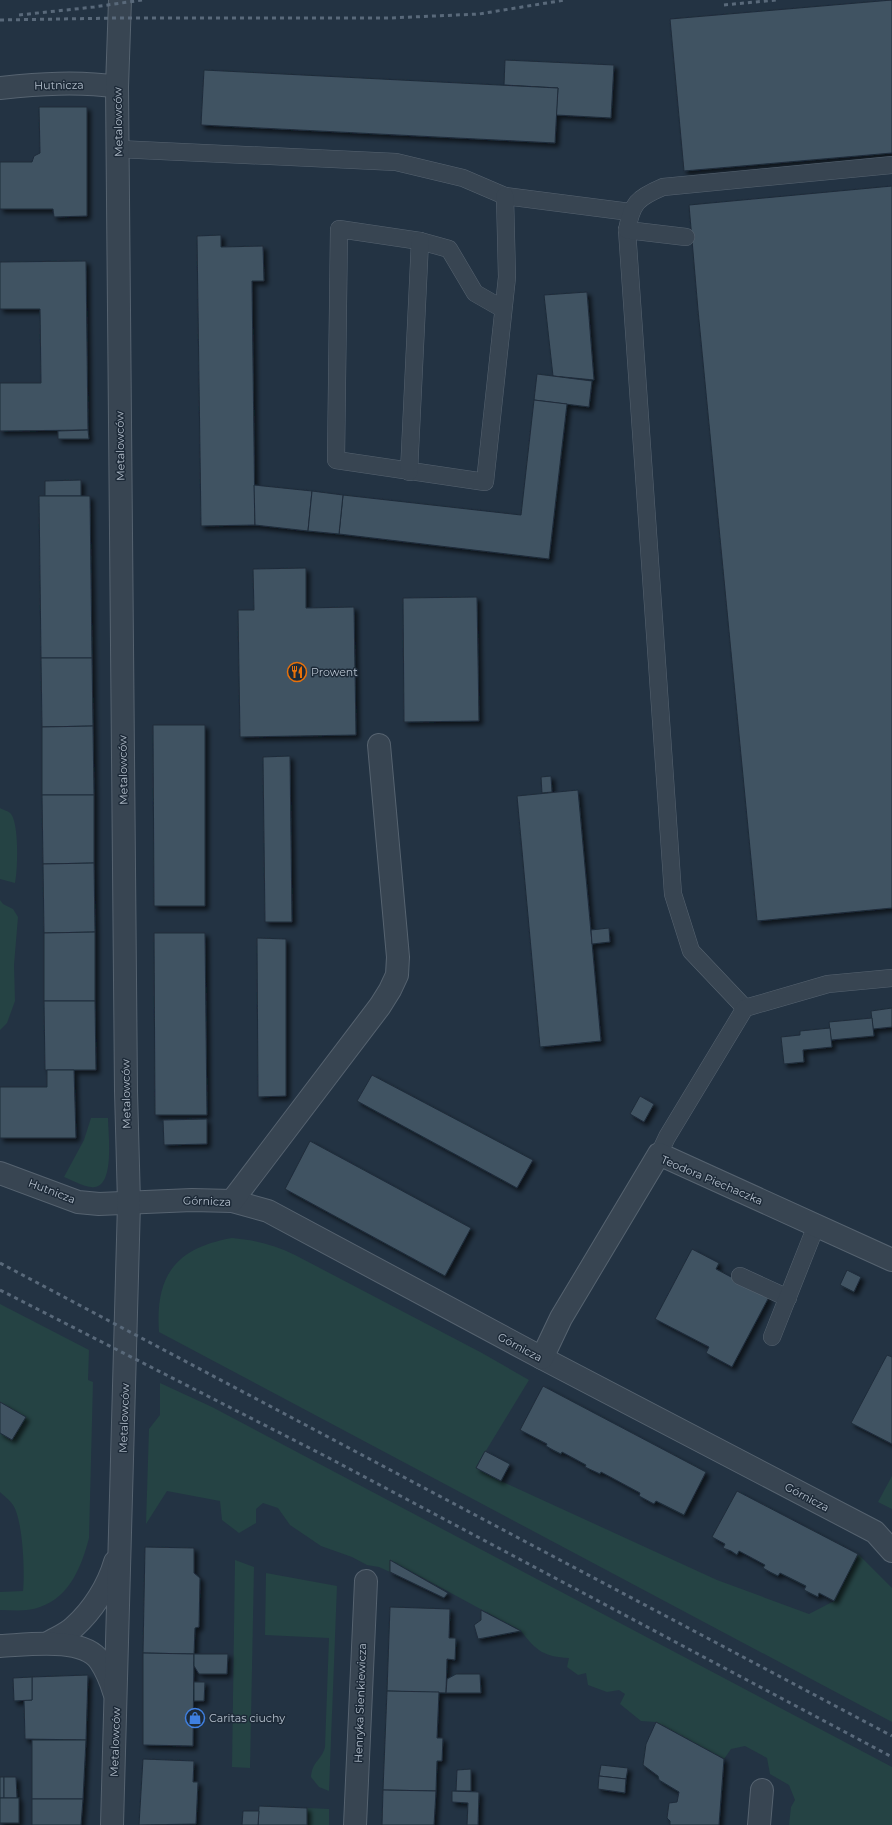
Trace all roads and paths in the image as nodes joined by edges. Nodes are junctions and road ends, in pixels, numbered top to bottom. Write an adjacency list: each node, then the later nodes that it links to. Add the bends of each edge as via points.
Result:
1 (120, 0): 2 (street, Metalowców)
2 (117, 87): 3 (street, Hutnicza, via 78,84); 4 (street, Metalowców)
3 (0, 88)
4 (118, 149): 6 (lane, via 396,162 463,178); 19 (street, Metalowców)
5 (892, 165): 7 (lane, via 663,187 642,196)
6 (505, 196): 7 (lane); 11 (lane, via 507,277)
7 (630, 212): 8 (lane)
8 (627, 230): 9 (lane); 15 (lane, via 673,894 691,951)
9 (686, 237)
10 (420, 241): 11 (lane, via 449,249 475,293); 12 (lane); 12 (lane, via 339,229 336,460)
11 (503, 309): 12 (lane, via 485,482)
12 (409, 472)
13 (379, 745): 18 (street, via 397,934 397,975 380,1006)
14 (892, 978): 15 (lane, via 828,984)
15 (746, 1008): 16 (lane)
16 (659, 1154): 20 (street, Teodora Piechaczka); 25 (street, Teodora Piechaczka, via 561,1318)
17 (0, 1173): 19 (street, Hutnicza, via 78,1202)
18 (232, 1201): 19 (street, Górnicza); 25 (street, Górnicza, via 268,1211)
19 (129, 1203): 27 (street, Metalowców)
20 (816, 1226): 21 (street, Teodora Piechaczka); 23 (lane)
21 (892, 1260)
22 (740, 1276): 23 (lane)
23 (788, 1298): 24 (lane)
24 (772, 1337)
25 (542, 1358): 26 (street, Górnicza)
26 (884, 1537): 28 (street, Górnicza)
27 (120, 1539): 30 (street, Metalowców, via 105,1586 91,1609 74,1628); 32 (street, Metalowców)
28 (892, 1551)
29 (366, 1581): 35 (street, Henryka Sienkiewicza)
30 (48, 1643): 31 (street); 32 (street, via 72,1646 92,1653 100,1660)
31 (0, 1646)
32 (116, 1705): 34 (street, Metalowców)
33 (762, 1790): 36 (street)
34 (112, 1825)
35 (355, 1825)
36 (759, 1825)

